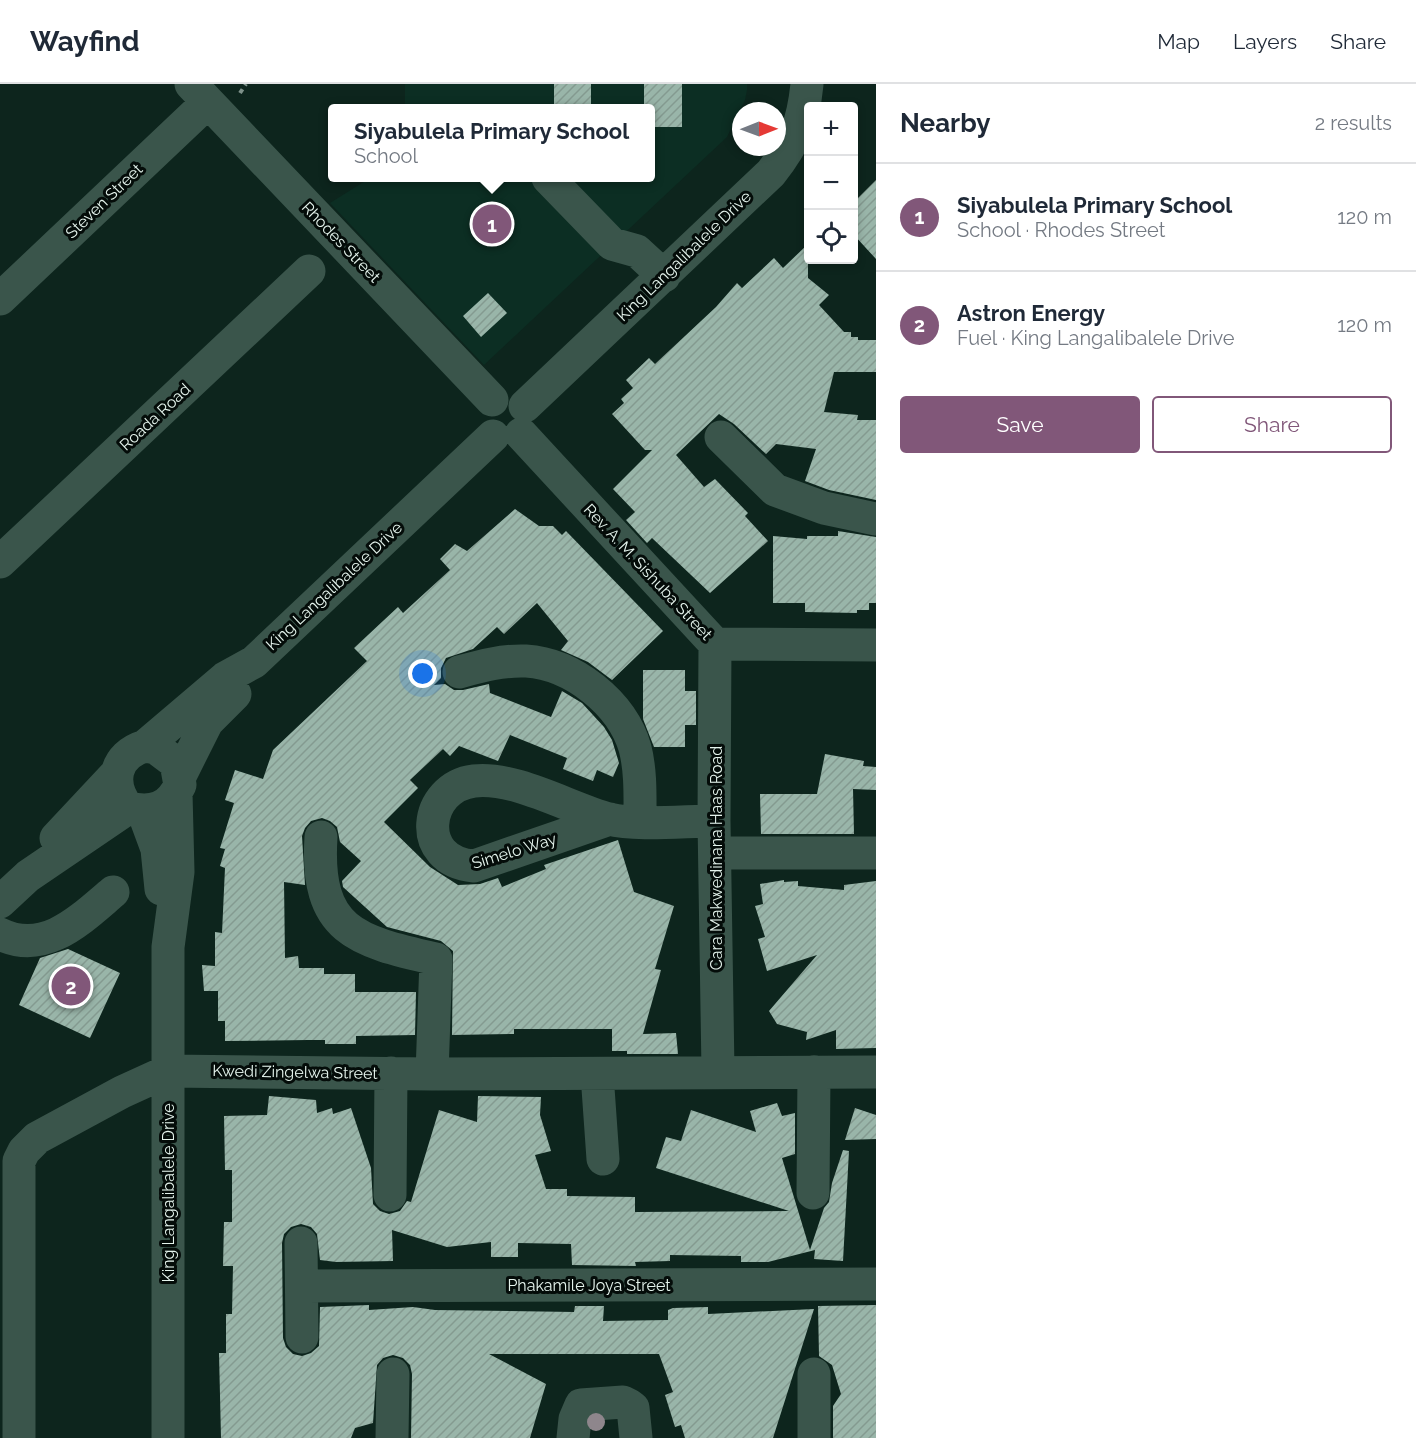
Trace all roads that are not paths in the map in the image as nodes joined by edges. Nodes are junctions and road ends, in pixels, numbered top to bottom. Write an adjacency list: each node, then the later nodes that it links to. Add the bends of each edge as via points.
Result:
1 (807, 84): 5 (street, King Langalibalele Drive, via 792,146 761,183)
2 (199, 93): 6 (street, Steven Street); 7 (street, Rhodes Street, via 492,400 485,408 486,429)
3 (553, 182): 5 (street, via 612,244 637,251)
4 (309, 271): 10 (street, Roada Road)
5 (664, 276): 7 (street, King Langalibalele Drive)
6 (0, 299)
7 (513, 426): 11 (street, Rev. A. M. Sishuba Street); 13 (street, King Langalibalele Drive)
8 (721, 437): 9 (street, via 775,490 824,508)
9 (876, 519)
10 (0, 562)
11 (716, 644): 12 (street, Rev. A. M. Sishuba Street); 21 (street, Cara Makwedinana Haas Road)
12 (876, 645)
13 (254, 662): 15 (street, King Langalibalele Drive, via 225,678); 17 (street, King Langalibalele Drive, via 246,683 207,722)
14 (459, 672): 19 (street, via 528,661 561,670 589,686 612,707 634,747 640,791)
15 (145, 746): 16 (street, via 130,752); 17 (street, via 176,763)
16 (115, 775): 18 (street, via 120,798); 23 (street, via 42,852)
17 (178, 785): 18 (street, via 156,810); 27 (street, King Langalibalele Drive, via 178,872)
18 (136, 809): 23 (street); 27 (street, King Langalibalele Drive, via 157,849)
19 (625, 820): 19 (street, Simelo Way, via 474,866 442,855 432,832 432,820 446,796 458,785 475,780 546,795); 21 (street, Simelo Way)
20 (321, 837): 33 (street, via 323,892 342,921 358,936 376,945 436,959)
21 (715, 837): 22 (street, Simelo Way); 29 (street, Cara Makwedinana Haas Road)
22 (876, 853)
23 (28, 876): 25 (street)
24 (113, 892): 26 (street, via 71,927 49,937 27,942 13,941)
25 (0, 902)
26 (0, 934)
27 (168, 947): 28 (street, King Langalibalele Drive)
28 (168, 1071): 32 (street, Kwedi Zingelwa Street); 44 (street, Kwedi Zingelwa Street, via 37,1138 19,1161); 45 (street, King Langalibalele Drive)
29 (718, 1071): 30 (street, Kwedi Zingelwa Street); 34 (street, Kwedi Zingelwa Street)
30 (814, 1072): 31 (street, Kwedi Zingelwa Street); 36 (street)
31 (876, 1072)
32 (391, 1073): 33 (street, Kwedi Zingelwa Street); 37 (street)
33 (432, 1074): 34 (street, Kwedi Zingelwa Street)
34 (597, 1074): 35 (street)
35 (603, 1160)
36 (813, 1193)
37 (390, 1196)
38 (301, 1244): 40 (street)
39 (876, 1284): 40 (street, Phakamile Joya Street)
40 (302, 1286): 41 (street)
41 (302, 1338)
42 (393, 1374): 46 (street)
43 (814, 1374): 49 (street)
44 (19, 1438)
45 (168, 1438)
46 (392, 1438)
47 (573, 1438): 48 (street, via 578,1410 581,1404 589,1402 633,1408)
48 (636, 1438)
49 (814, 1438)

